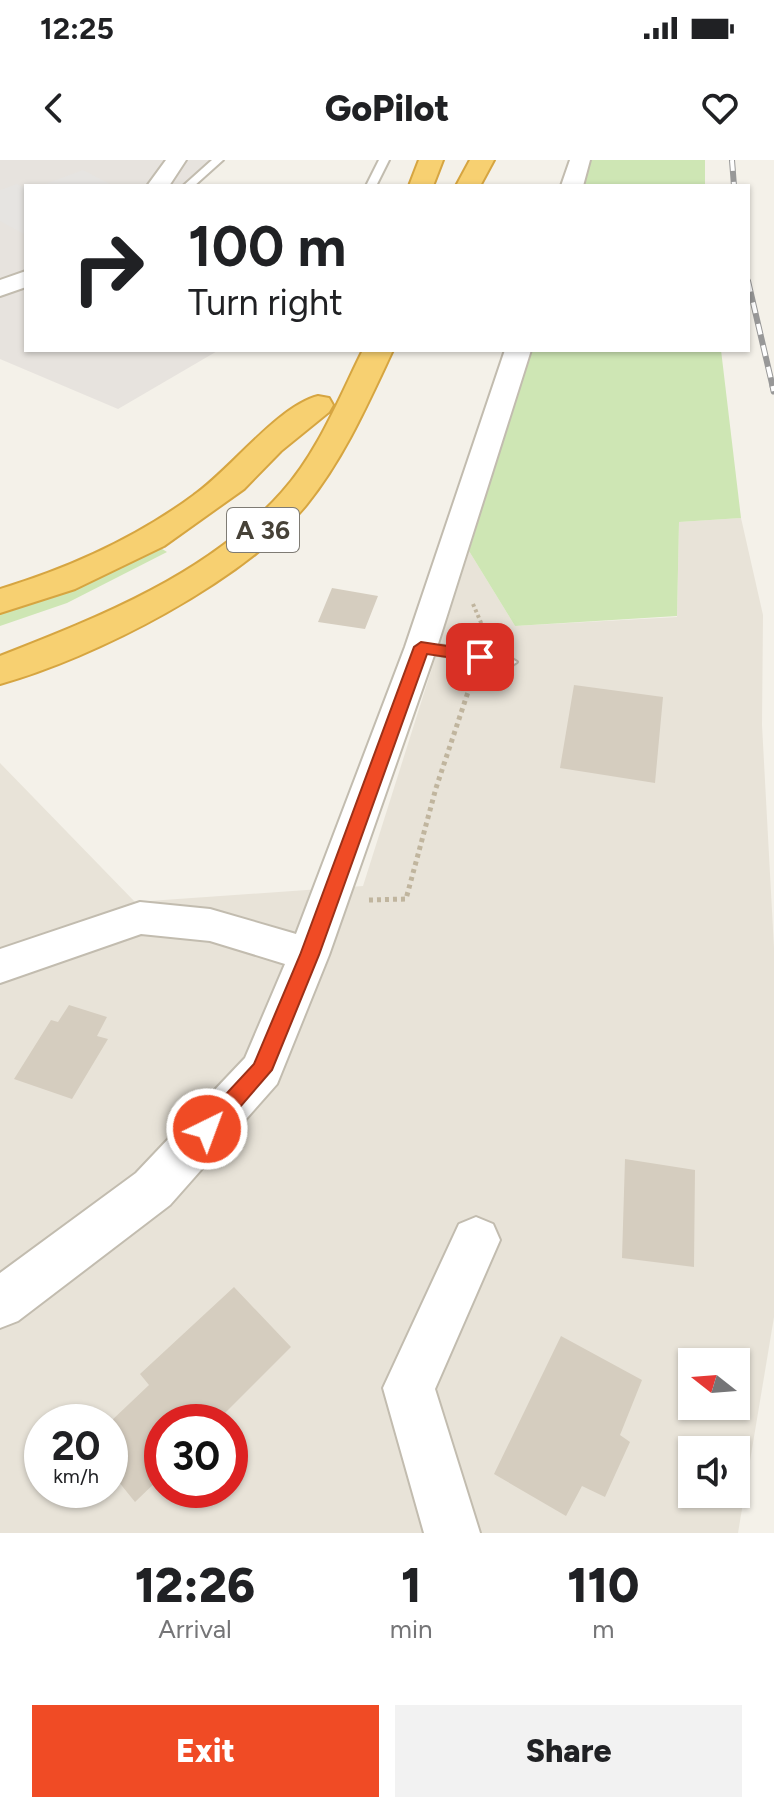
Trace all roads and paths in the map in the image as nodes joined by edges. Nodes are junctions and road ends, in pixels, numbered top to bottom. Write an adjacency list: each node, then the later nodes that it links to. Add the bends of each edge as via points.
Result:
1 (176, 160): 7 (street)
2 (218, 160): 8 (lane)
3 (384, 160): 9 (lane)
4 (431, 160): 10 (highway)
5 (482, 160): 11 (highway)
6 (580, 160): 12 (street)
7 (159, 184)
8 (190, 184)
9 (372, 184)
10 (422, 184)
11 (469, 184)
12 (573, 184)
13 (24, 279): 14 (street)
14 (0, 289)
15 (377, 352): 19 (highway, A 36, via 312,475 267,527 205,571)
16 (517, 352): 21 (street)
17 (334, 374): 18 (highway, A 36, via 233,482 181,519 71,578); 20 (highway, A 36, via 296,452 273,489 245,518 112,602)
18 (0, 601)
19 (79, 640): 23 (highway, A 36); 25 (highway, A 36)
20 (0, 647)
21 (421, 647): 22 (lane); 26 (street)
22 (480, 657): 24 (lane); 26 (path, via 406,899)
23 (0, 661)
24 (509, 662)
25 (0, 671)
26 (328, 902): 27 (street)
27 (309, 955): 28 (street, via 210,925 140,918); 30 (street, via 262,1070 153,1189)
28 (0, 966)
29 (476, 1240): 31 (street, via 409,1388)
30 (0, 1303)
31 (452, 1533)

